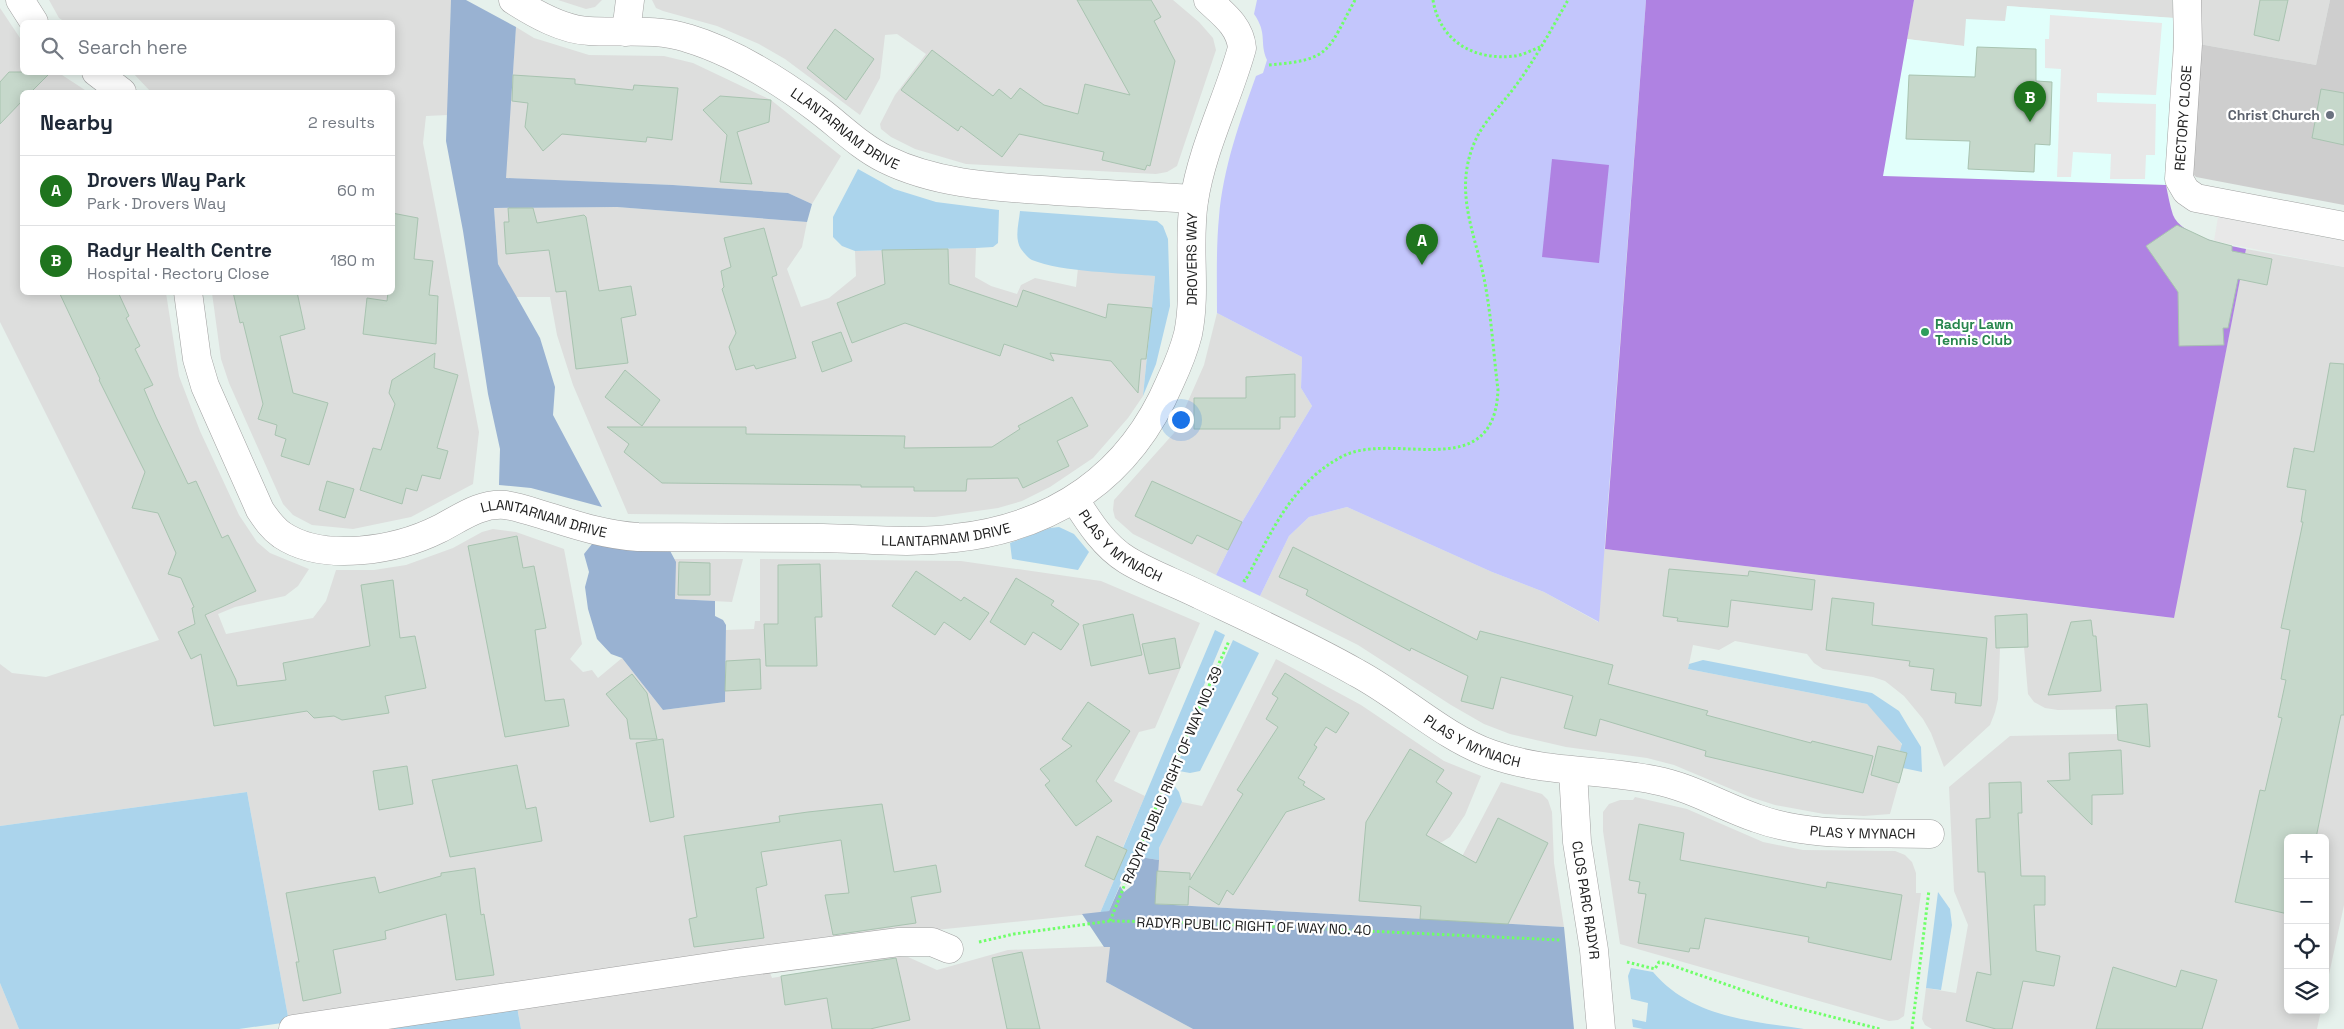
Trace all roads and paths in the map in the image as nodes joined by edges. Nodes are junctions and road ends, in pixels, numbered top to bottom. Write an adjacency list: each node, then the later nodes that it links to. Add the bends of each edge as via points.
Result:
1 (20, 0): 11 (street)
2 (513, 0): 12 (street, LLANTARNAM DRIVE, via 533,13 587,32)
3 (630, 0): 12 (street)
4 (1208, 0): 17 (street, DROVERS WAY, via 1236,26 1242,48 1212,132)
5 (1356, 0): 14 (path, via 1326,50 1313,59)
6 (1433, 0): 13 (path, via 1442,26 1470,52 1490,58 1517,56)
7 (1564, 0): 10 (path)
8 (1568, 0): 10 (path)
9 (2188, 0): 18 (street, RECTORY CLOSE, via 2179,179 2186,191 2196,198)
10 (1562, 11): 13 (path)
11 (33, 20)
12 (626, 32): 17 (street, LLANTARNAM DRIVE, via 686,37 745,62 779,81 884,159 942,180 1011,188)
13 (1540, 47): 21 (path, via 1517,84 1483,126 1466,172 1469,223 1482,270 1498,390 1492,419 1469,444 1450,450 1377,449 1343,456 1331,463 1289,501 1245,581 1238,582)
14 (1265, 65)
15 (100, 75): 16 (street)
16 (119, 90)
17 (1194, 199): 20 (street, DROVERS WAY, via 1191,224 1192,300 1188,334 1180,360 1148,427 1116,466)
18 (2344, 226)
19 (188, 295): 20 (street, LLANTARNAM DRIVE, via 205,386 260,510 271,527 283,536 310,547 337,551 367,550 403,543 486,506 507,505 593,531 622,536 953,539 1018,526)
20 (1075, 500): 23 (street, PLAS Y MYNACH, via 1101,537 1128,561 1356,672 1454,736 1490,754)
21 (1244, 584)
22 (1232, 634): 26 (path, RADYR PUBLIC RIGHT OF WAY NO. 39)
23 (1573, 771): 24 (street, PLAS Y MYNACH, via 1653,780 1684,787 1757,819 1784,826 1819,832); 31 (street, CLOS PARC RADYR, via 1577,842 1596,959)
24 (1930, 834)
25 (1929, 890): 33 (path)
26 (1110, 921): 27 (path, RADYR PUBLIC RIGHT OF WAY NO. 40); 28 (path, RADYR PUBLIC RIGHT OF WAY NO. 40, via 1014,934)
27 (1561, 940)
28 (949, 949): 30 (street, via 932,942 899,942)
29 (1625, 962): 32 (path, via 1655,969 1659,962 1668,964 1786,1006)
30 (293, 1029)
31 (1601, 1029)
32 (1880, 1029)
33 (1912, 1029)

